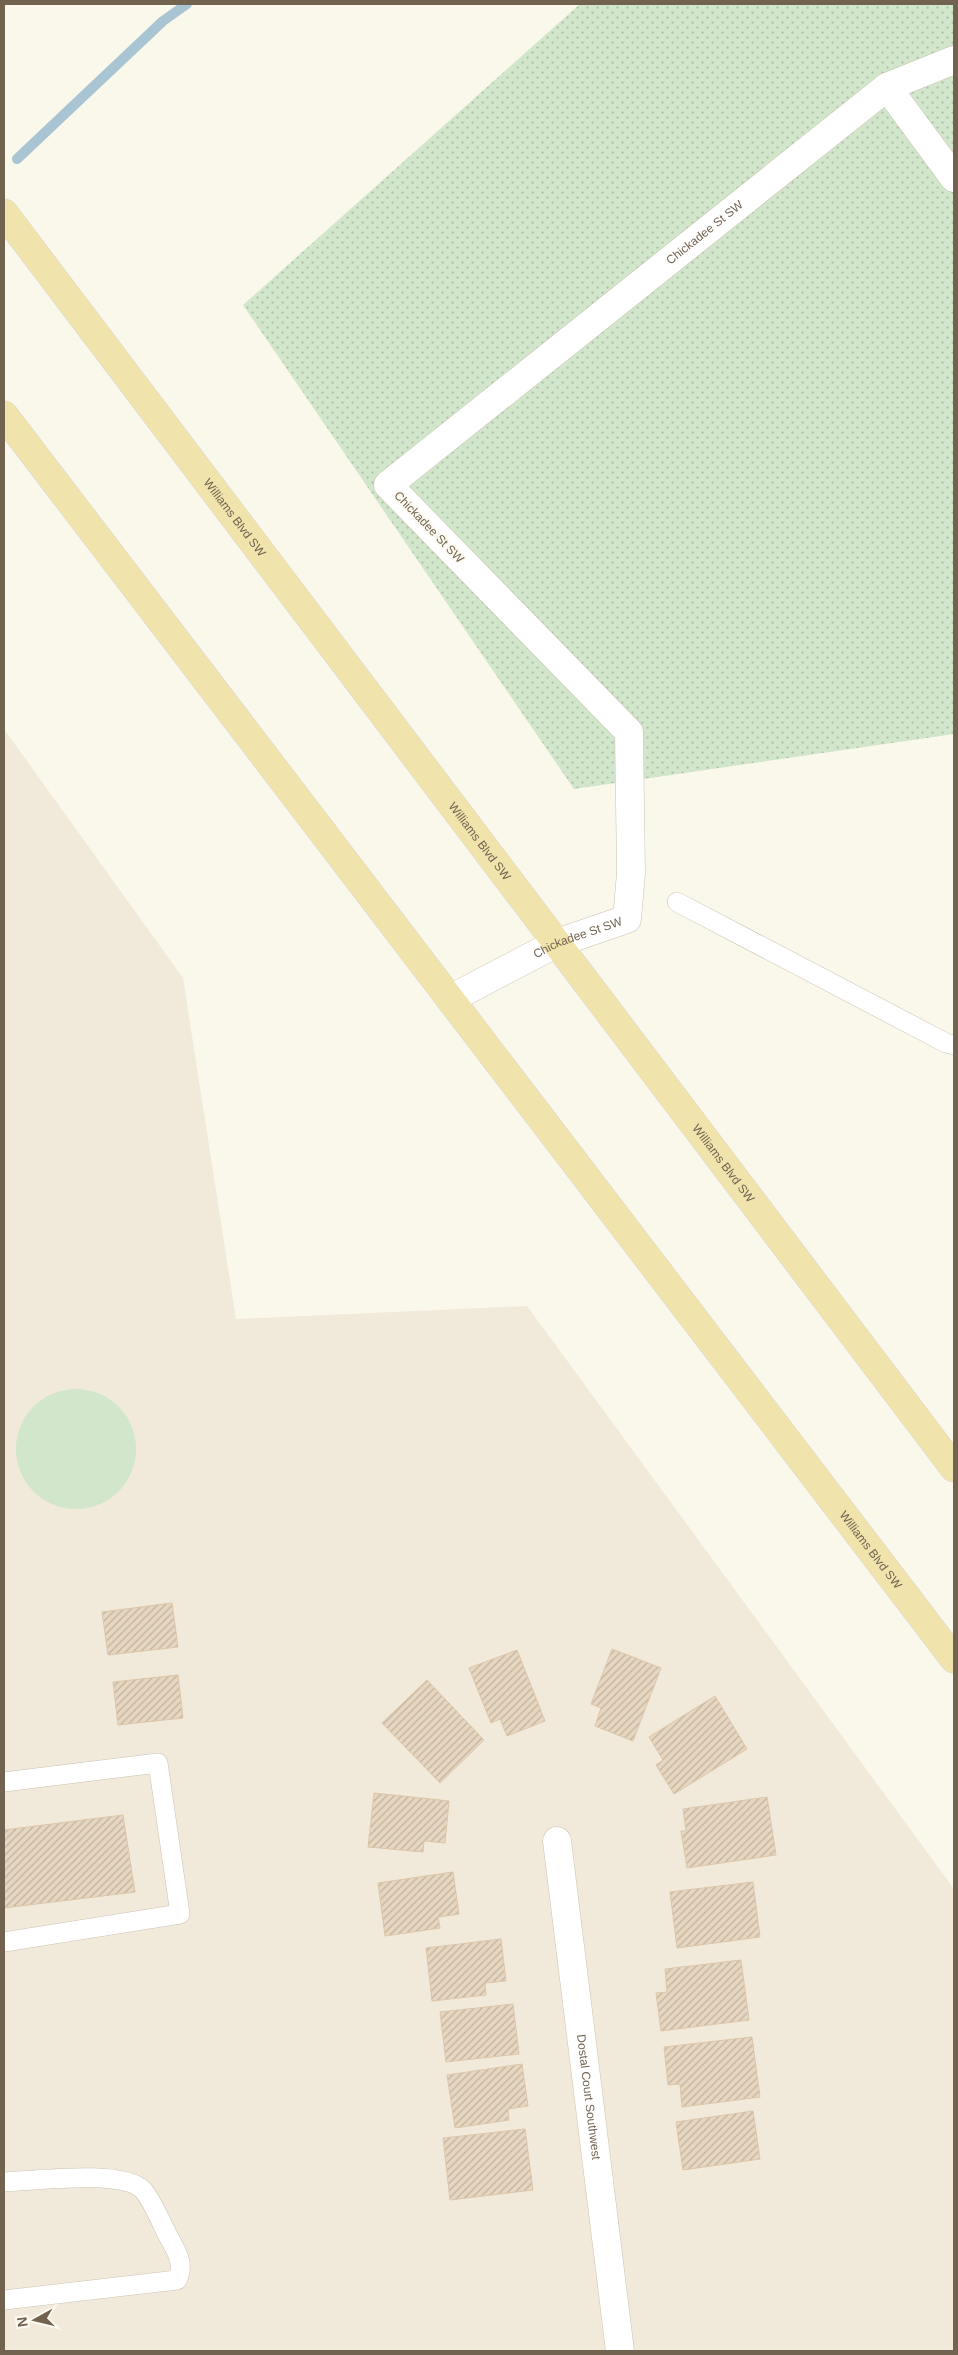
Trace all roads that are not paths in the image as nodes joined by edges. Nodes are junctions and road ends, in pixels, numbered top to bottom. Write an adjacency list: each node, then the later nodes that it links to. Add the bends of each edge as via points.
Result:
1 (954, 60): 2 (street)
2 (887, 87): 3 (street); 7 (street, Chickadee St SW, via 388,485 629,732 631,873 627,919)
3 (954, 178)
4 (4, 213): 7 (main road, Williams Blvd SW)
5 (4, 415): 8 (main road, Williams Blvd SW)
6 (677, 902): 9 (lane)
7 (557, 943): 8 (street, Chickadee St SW); 10 (main road, Williams Blvd SW)
8 (450, 999): 11 (main road, Williams Blvd SW)
9 (954, 1045)
10 (954, 1468)
11 (954, 1659)
12 (4, 1782): 14 (lane, via 158,1763 180,1914)
13 (557, 1841): 17 (street, Dostal Court Southwest)
14 (4, 1942)
15 (4, 2182): 16 (lane, via 103,2177 143,2190 180,2256 181,2273 177,2280)
16 (4, 2300)
17 (620, 2351)

